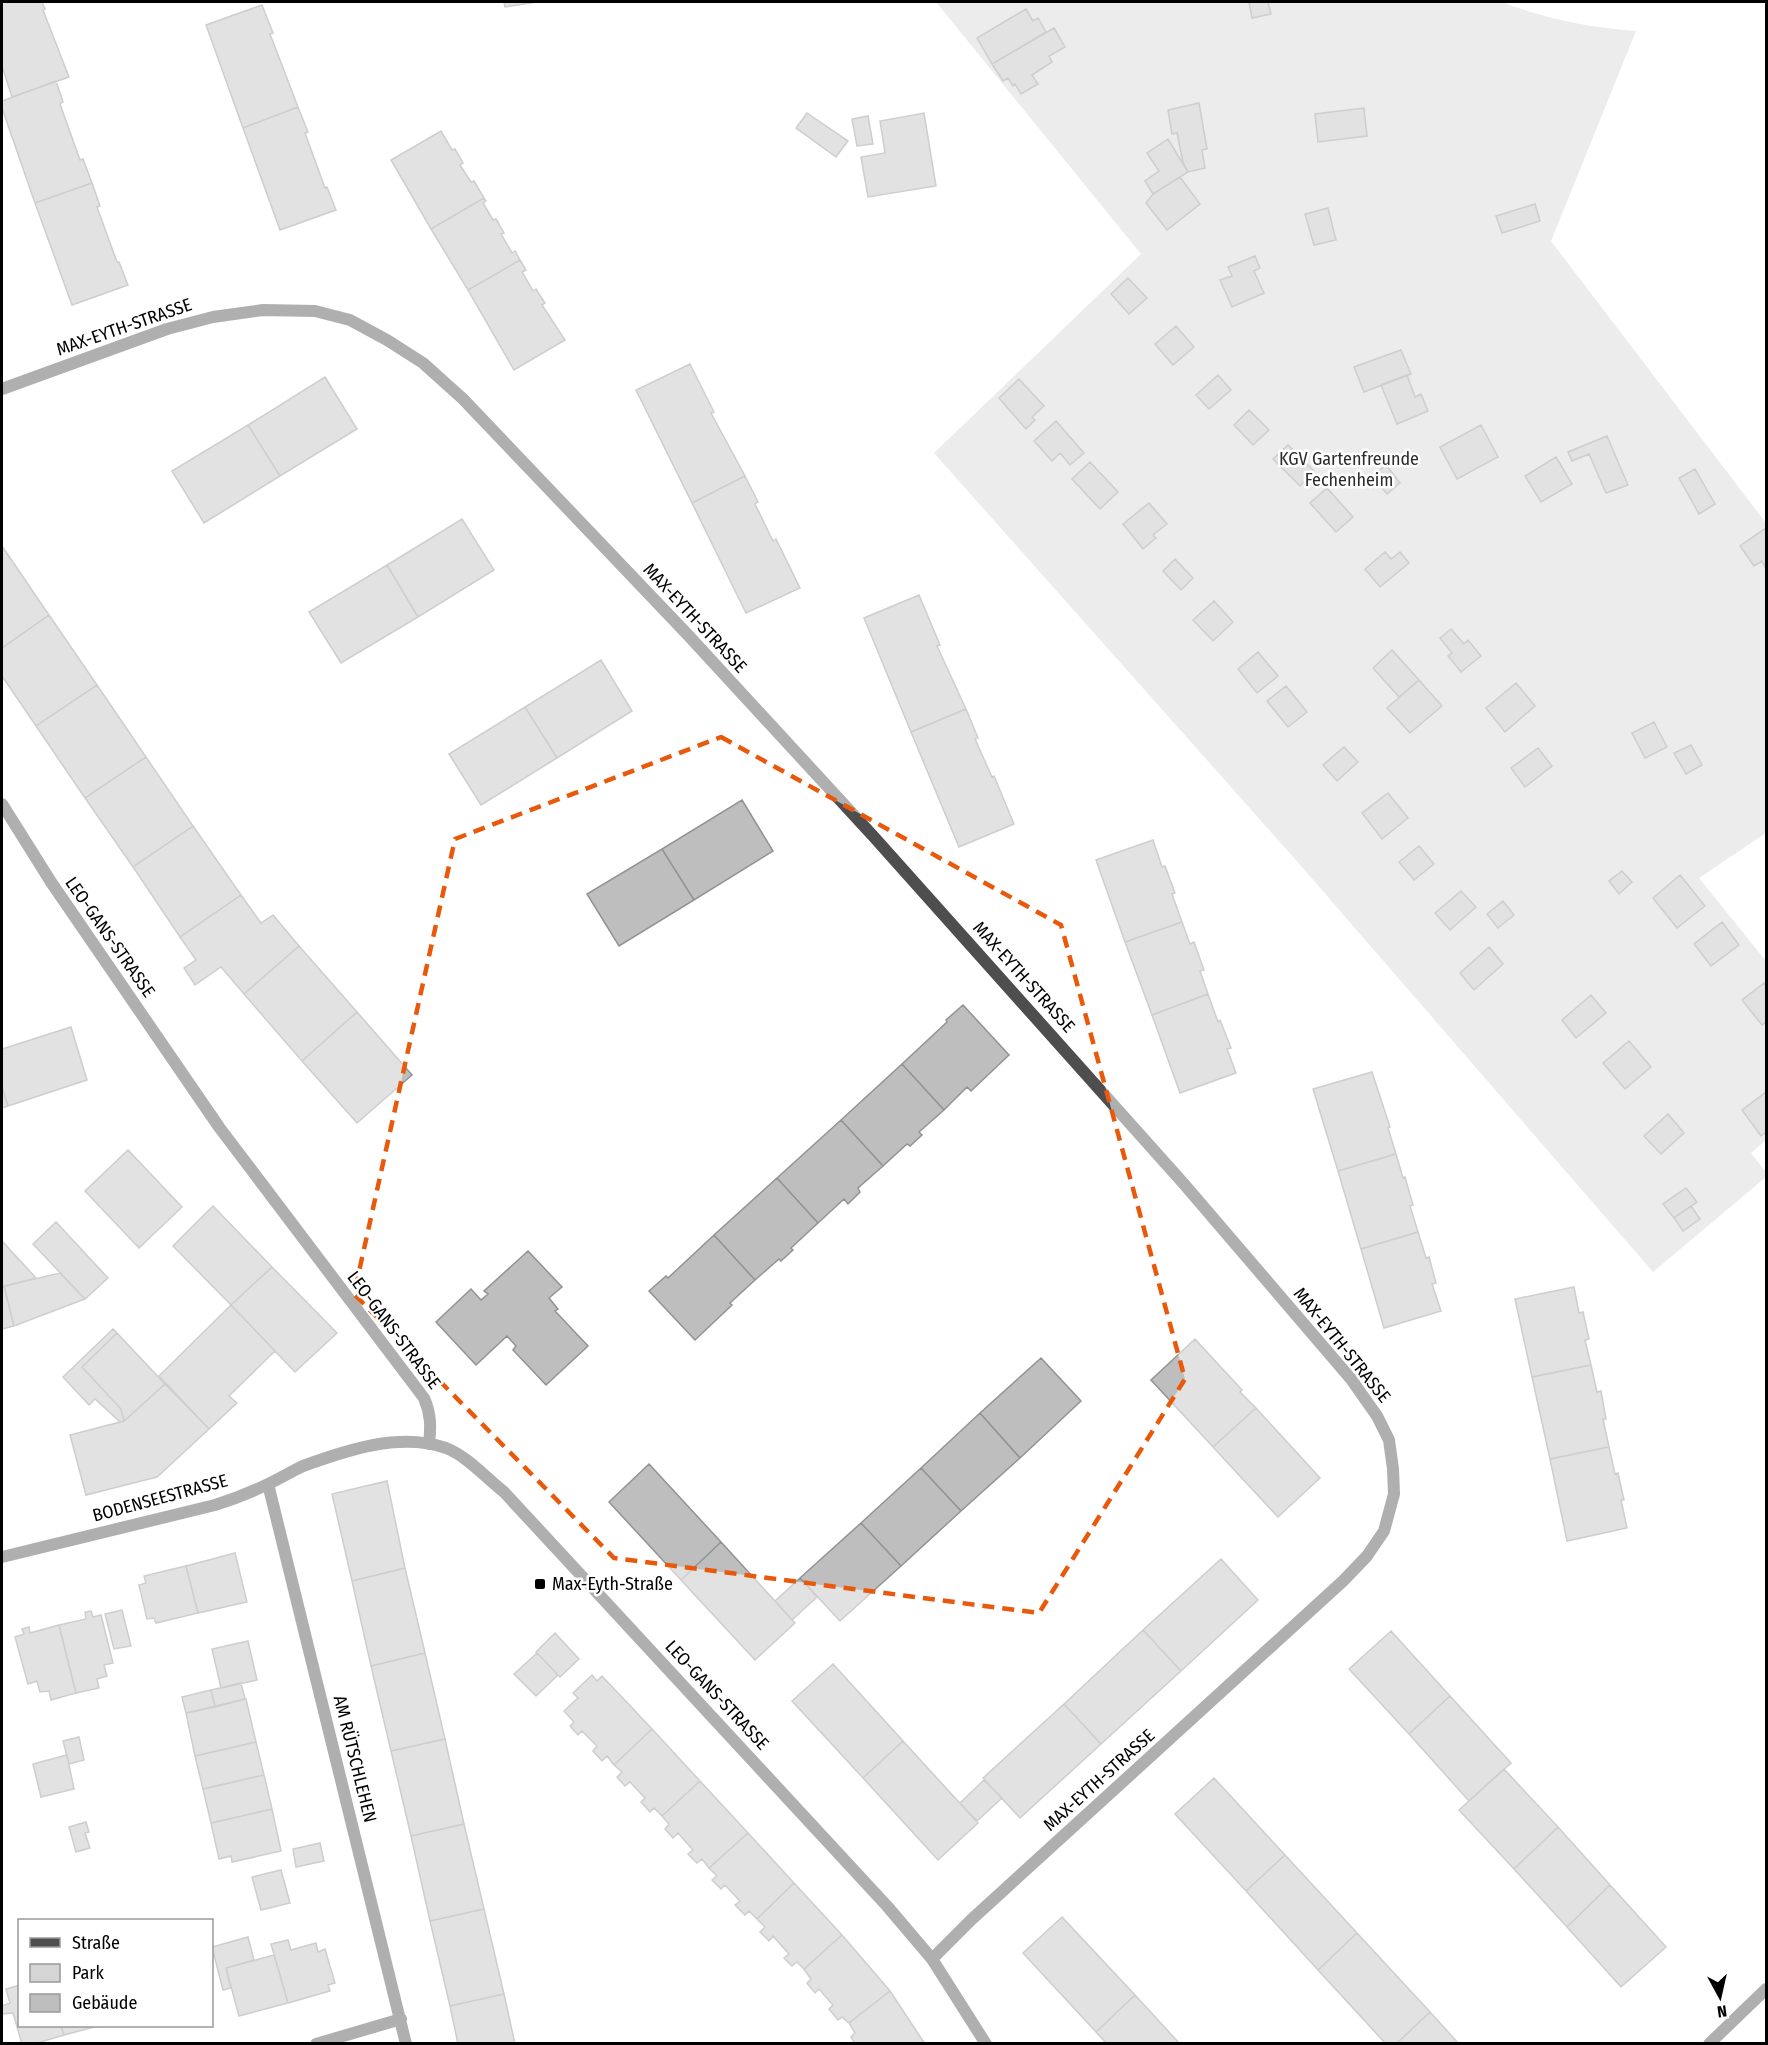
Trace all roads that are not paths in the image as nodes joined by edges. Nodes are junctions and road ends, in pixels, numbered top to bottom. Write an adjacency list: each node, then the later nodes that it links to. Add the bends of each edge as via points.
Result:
1 (2, 389): 6 (street, MAX-EYTH-STRASSE, via 167,329 263,310 315,311 350,320 423,363 463,399 608,551 888,852 1184,1184 1351,1379 1377,1416 1389,1440 1394,1494 1384,1530 1367,1556)
2 (2, 804): 3 (street, LEO-GANS-STRASSE, via 219,1127 424,1398 430,1411)
3 (429, 1444): 4 (street, BODENSEESTRASSE, via 405,1441 371,1446 302,1467); 6 (street, LEO-GANS-STRASSE, via 463,1458 504,1492)
4 (268, 1484): 5 (street, BODENSEESTRASSE, via 215,1505); 8 (street, AM RÜTSCHLEHEN)
5 (2, 1557)
6 (932, 1959): 11 (street, LEO-GANS-STRASSE)
7 (1767, 1989): 12 (street)
8 (401, 2019): 9 (street); 10 (street, AM RÜTSCHLEHEN)
9 (316, 2043)
10 (406, 2043)
11 (986, 2043)
12 (1709, 2043)

